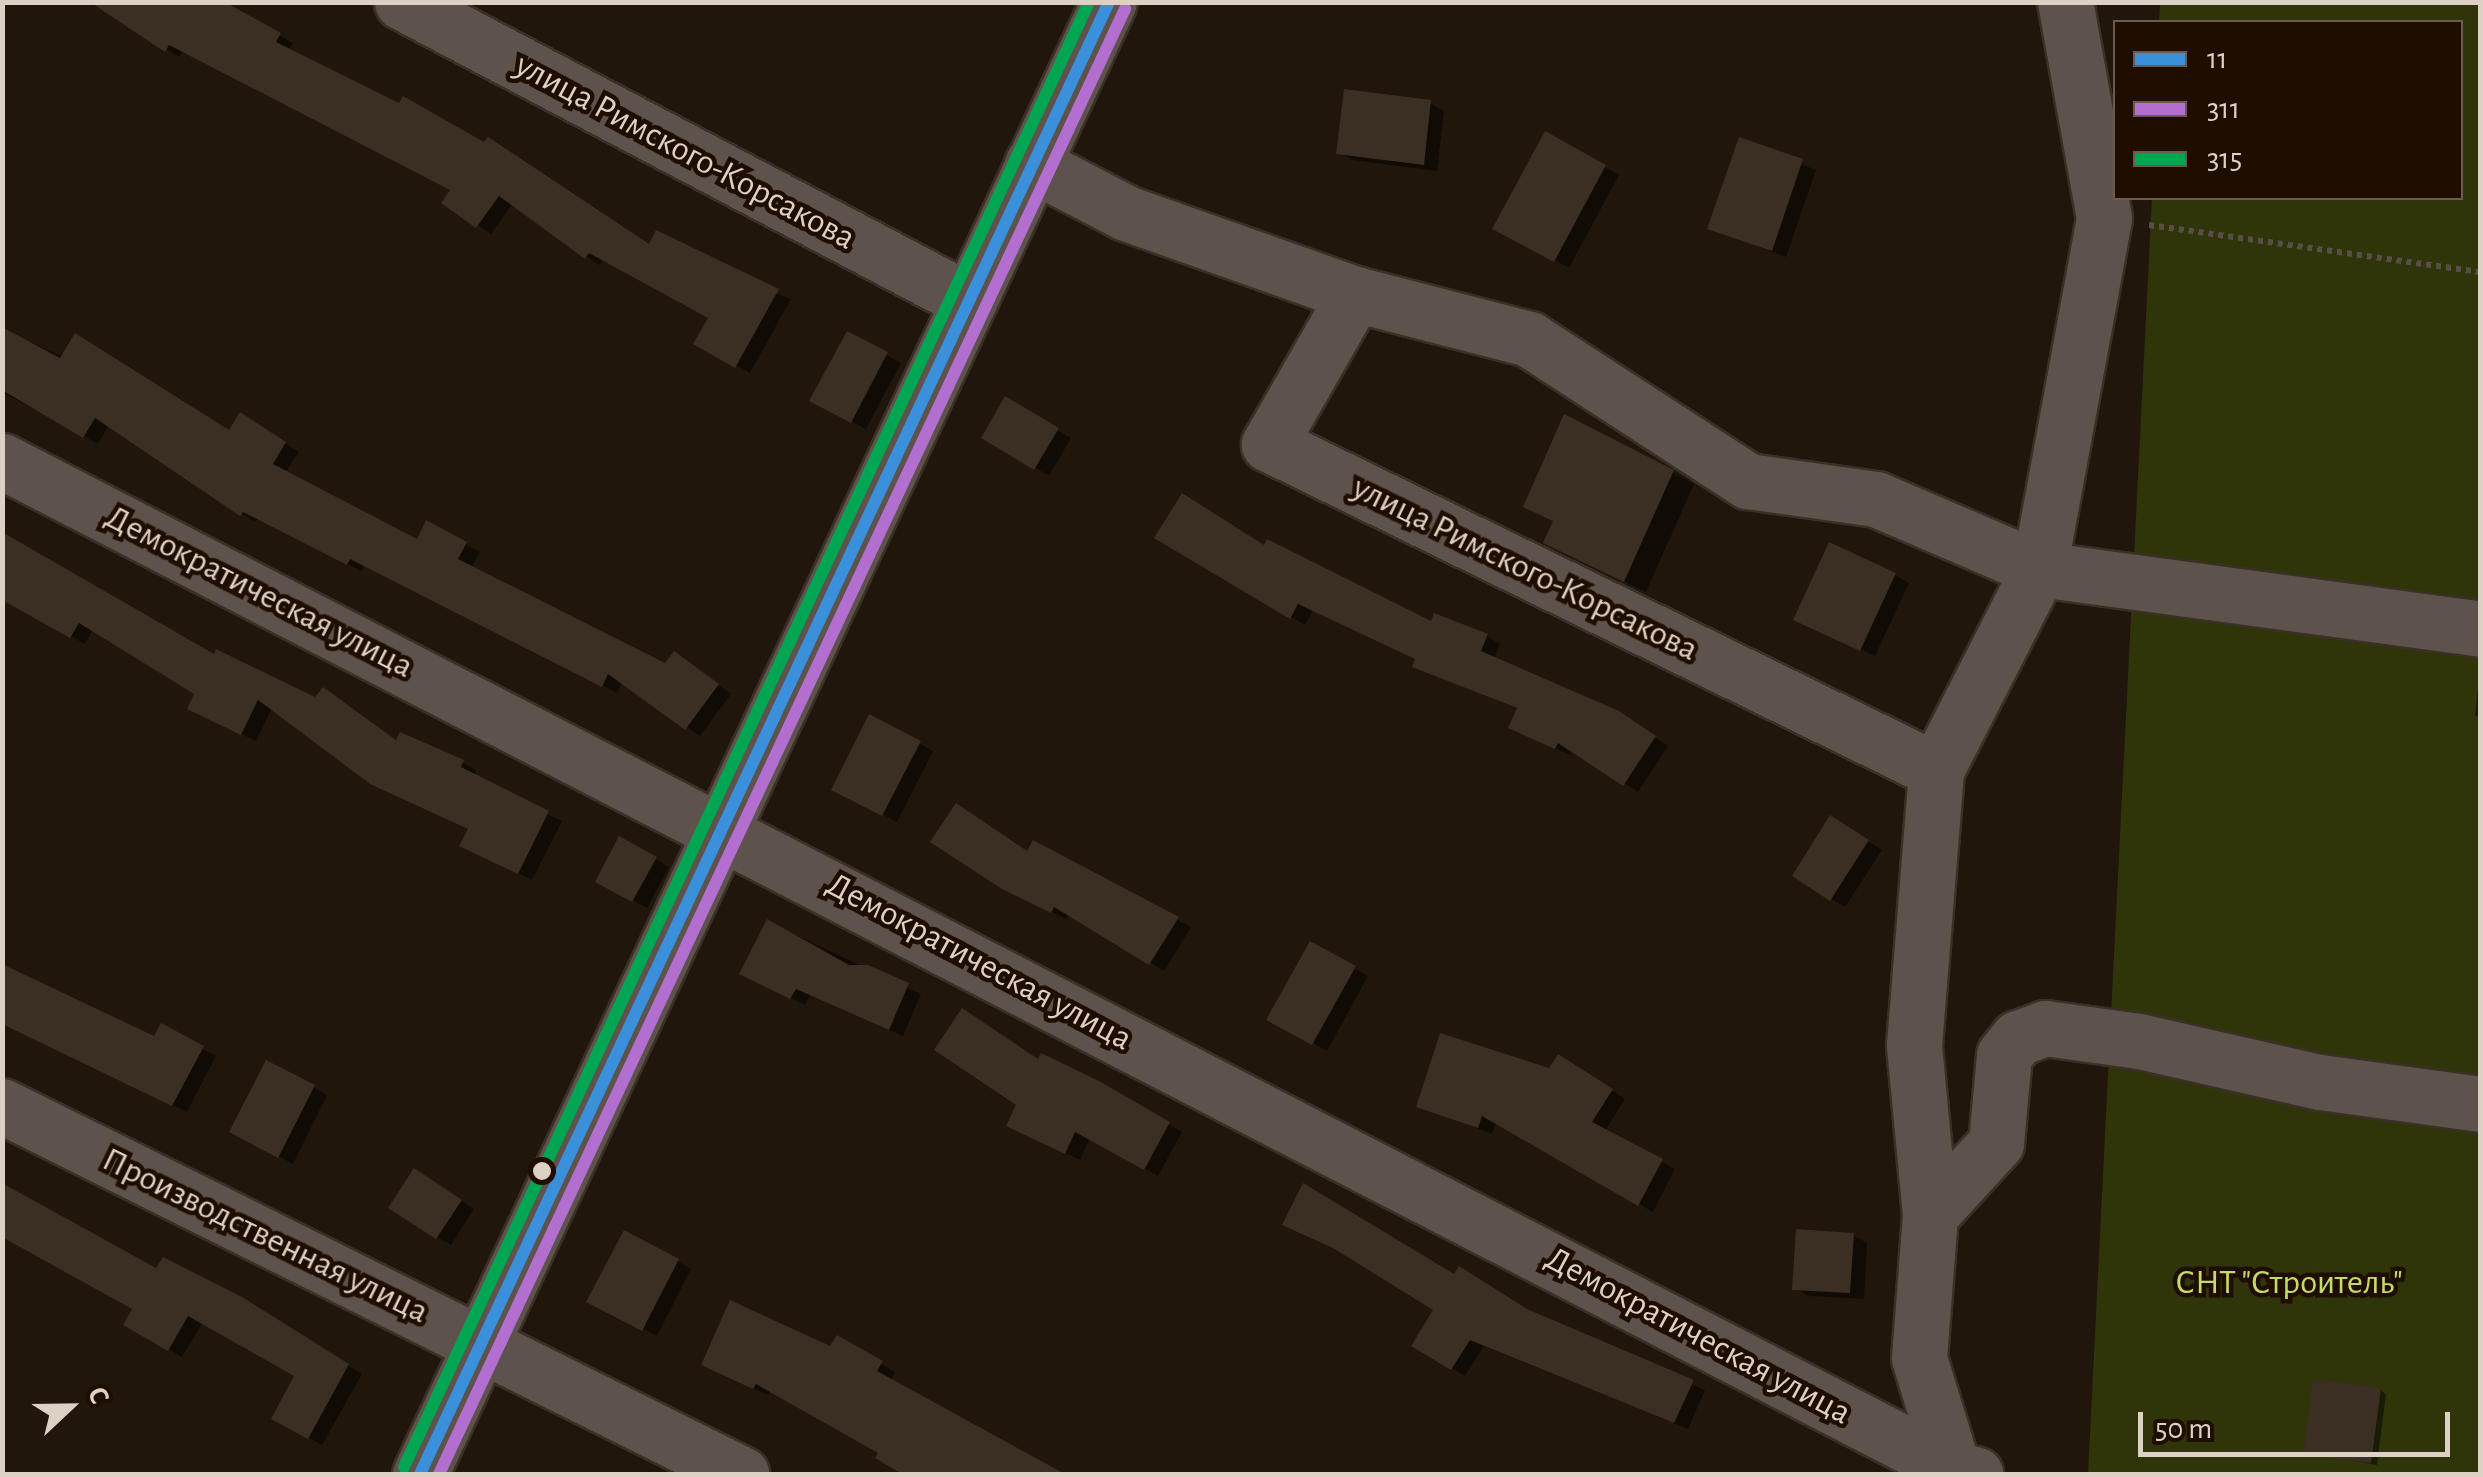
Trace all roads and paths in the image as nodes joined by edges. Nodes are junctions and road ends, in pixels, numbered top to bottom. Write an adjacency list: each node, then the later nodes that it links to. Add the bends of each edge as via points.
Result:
1 (402, 2): 8 (street, улица Римского-Корсакова)
2 (1109, 2): 4 (street)
3 (2065, 2): 5 (street)
4 (1032, 164): 7 (street, via 1126,213); 8 (street)
5 (2104, 218): 6 (path); 10 (street)
6 (2480, 272)
7 (1355, 294): 10 (street, via 1529,338 1748,481 1876,499); 12 (street, улица Римского-Корсакова, via 1270,444)
8 (969, 301): 13 (street)
9 (2, 461): 13 (street, Демократическая улица)
10 (2039, 569): 11 (street); 12 (street)
11 (2480, 630)
12 (1936, 770): 16 (street, via 1914,1045)
13 (722, 828): 17 (street); 18 (street, Демократическая улица)
14 (2480, 1104): 16 (street, via 2320,1082 2139,1041 2044,1028 2018,1038 2004,1055 1996,1143)
15 (2, 1106): 17 (street, Производственная улица)
16 (1930, 1215): 18 (street, via 1918,1358)
17 (481, 1344): 19 (street); 20 (street, Производственная улица)
18 (1964, 1472)
19 (420, 1474)
20 (741, 1474)

